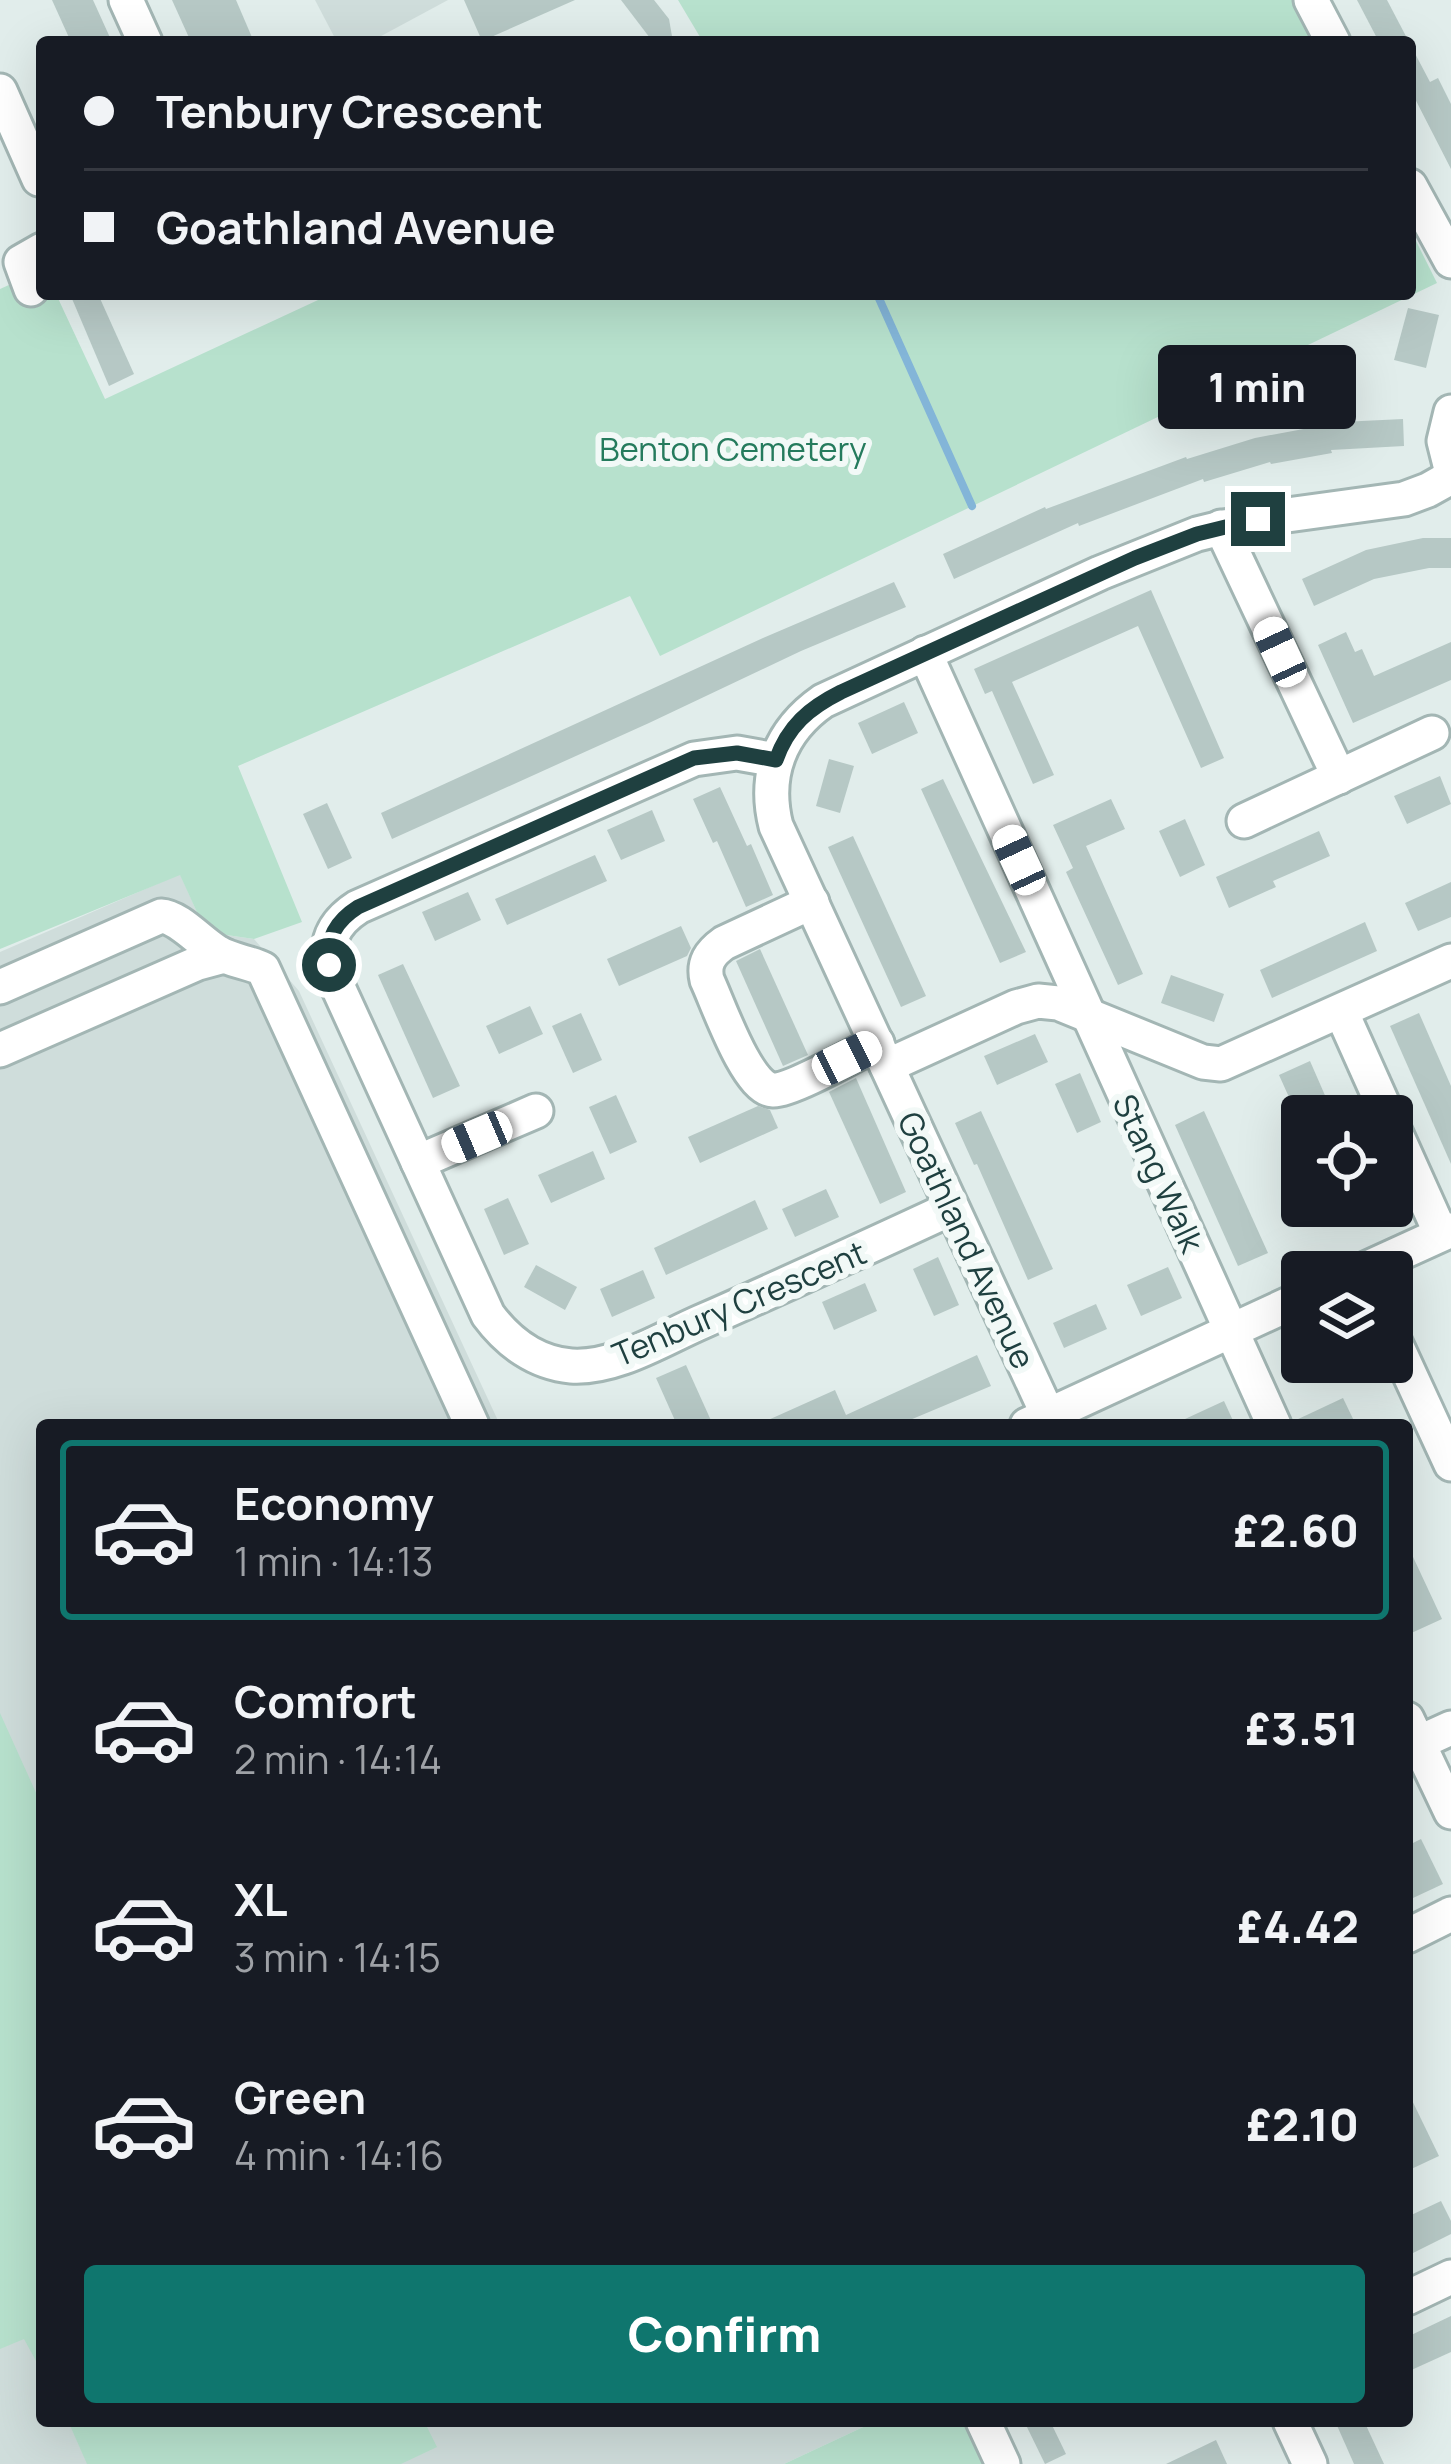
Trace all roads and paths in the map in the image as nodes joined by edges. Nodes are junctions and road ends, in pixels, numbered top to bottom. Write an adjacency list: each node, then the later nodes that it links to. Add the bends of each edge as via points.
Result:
1 (126, 0): 3 (street)
2 (1311, 0): 4 (street)
3 (143, 36)
4 (1330, 36)
5 (0, 91): 6 (street)
6 (36, 172)
7 (1416, 197): 8 (street)
8 (1451, 261)
9 (1451, 412): 10 (street, via 1444,441)
10 (1451, 473): 11 (street, via 1404,499)
11 (1221, 527): 12 (street); 15 (street)
12 (925, 653): 14 (street, via 810,710); 22 (street, Stang Walk)
13 (1432, 733): 15 (street)
14 (776, 760): 17 (street, Goathland Avenue, via 772,808); 27 (street, Tenbury Crescent, via 737,753 694,758 358,907 337,924 329,965)
15 (1339, 777): 16 (street)
16 (1244, 821)
17 (812, 902): 24 (street, Goathland Avenue); 24 (street, via 724,943 706,966 749,1072 779,1090)
18 (224, 956): 20 (street, via 161,916); 23 (street); 35 (street, via 266,974)
19 (1451, 961): 21 (street)
20 (0, 987)
21 (1341, 1011): 22 (street, via 1211,1064); 25 (street)
22 (1087, 1016): 24 (street, via 1047,1001 1027,1003); 33 (street, Stang Walk)
23 (0, 1050)
24 (882, 1055): 29 (street, Goathland Avenue)
25 (1379, 1095)
26 (536, 1111): 27 (street)
27 (418, 1162): 29 (street, Tenbury Crescent, via 488,1315 526,1351 569,1366 623,1356)
28 (1413, 1167): 30 (street)
29 (952, 1208): 36 (street, Goathland Avenue)
30 (1446, 1232): 31 (street)
31 (1406, 1251)
32 (1281, 1308): 33 (street)
33 (1232, 1330): 37 (street); 38 (street, Stang Walk)
34 (1413, 1382): 39 (street)
35 (469, 1419)
36 (1038, 1419)
37 (1040, 1419)
38 (1271, 1419)
39 (1451, 1464)
40 (1451, 1728): 41 (street)
41 (1413, 1731): 42 (street)
42 (1451, 1812)
43 (1451, 1914): 44 (street)
44 (1413, 1933)
45 (1451, 2277): 46 (street)
46 (1413, 2295)
47 (986, 2427): 49 (street)
48 (1293, 2427): 50 (street)
49 (1003, 2464)
50 (1310, 2464)

